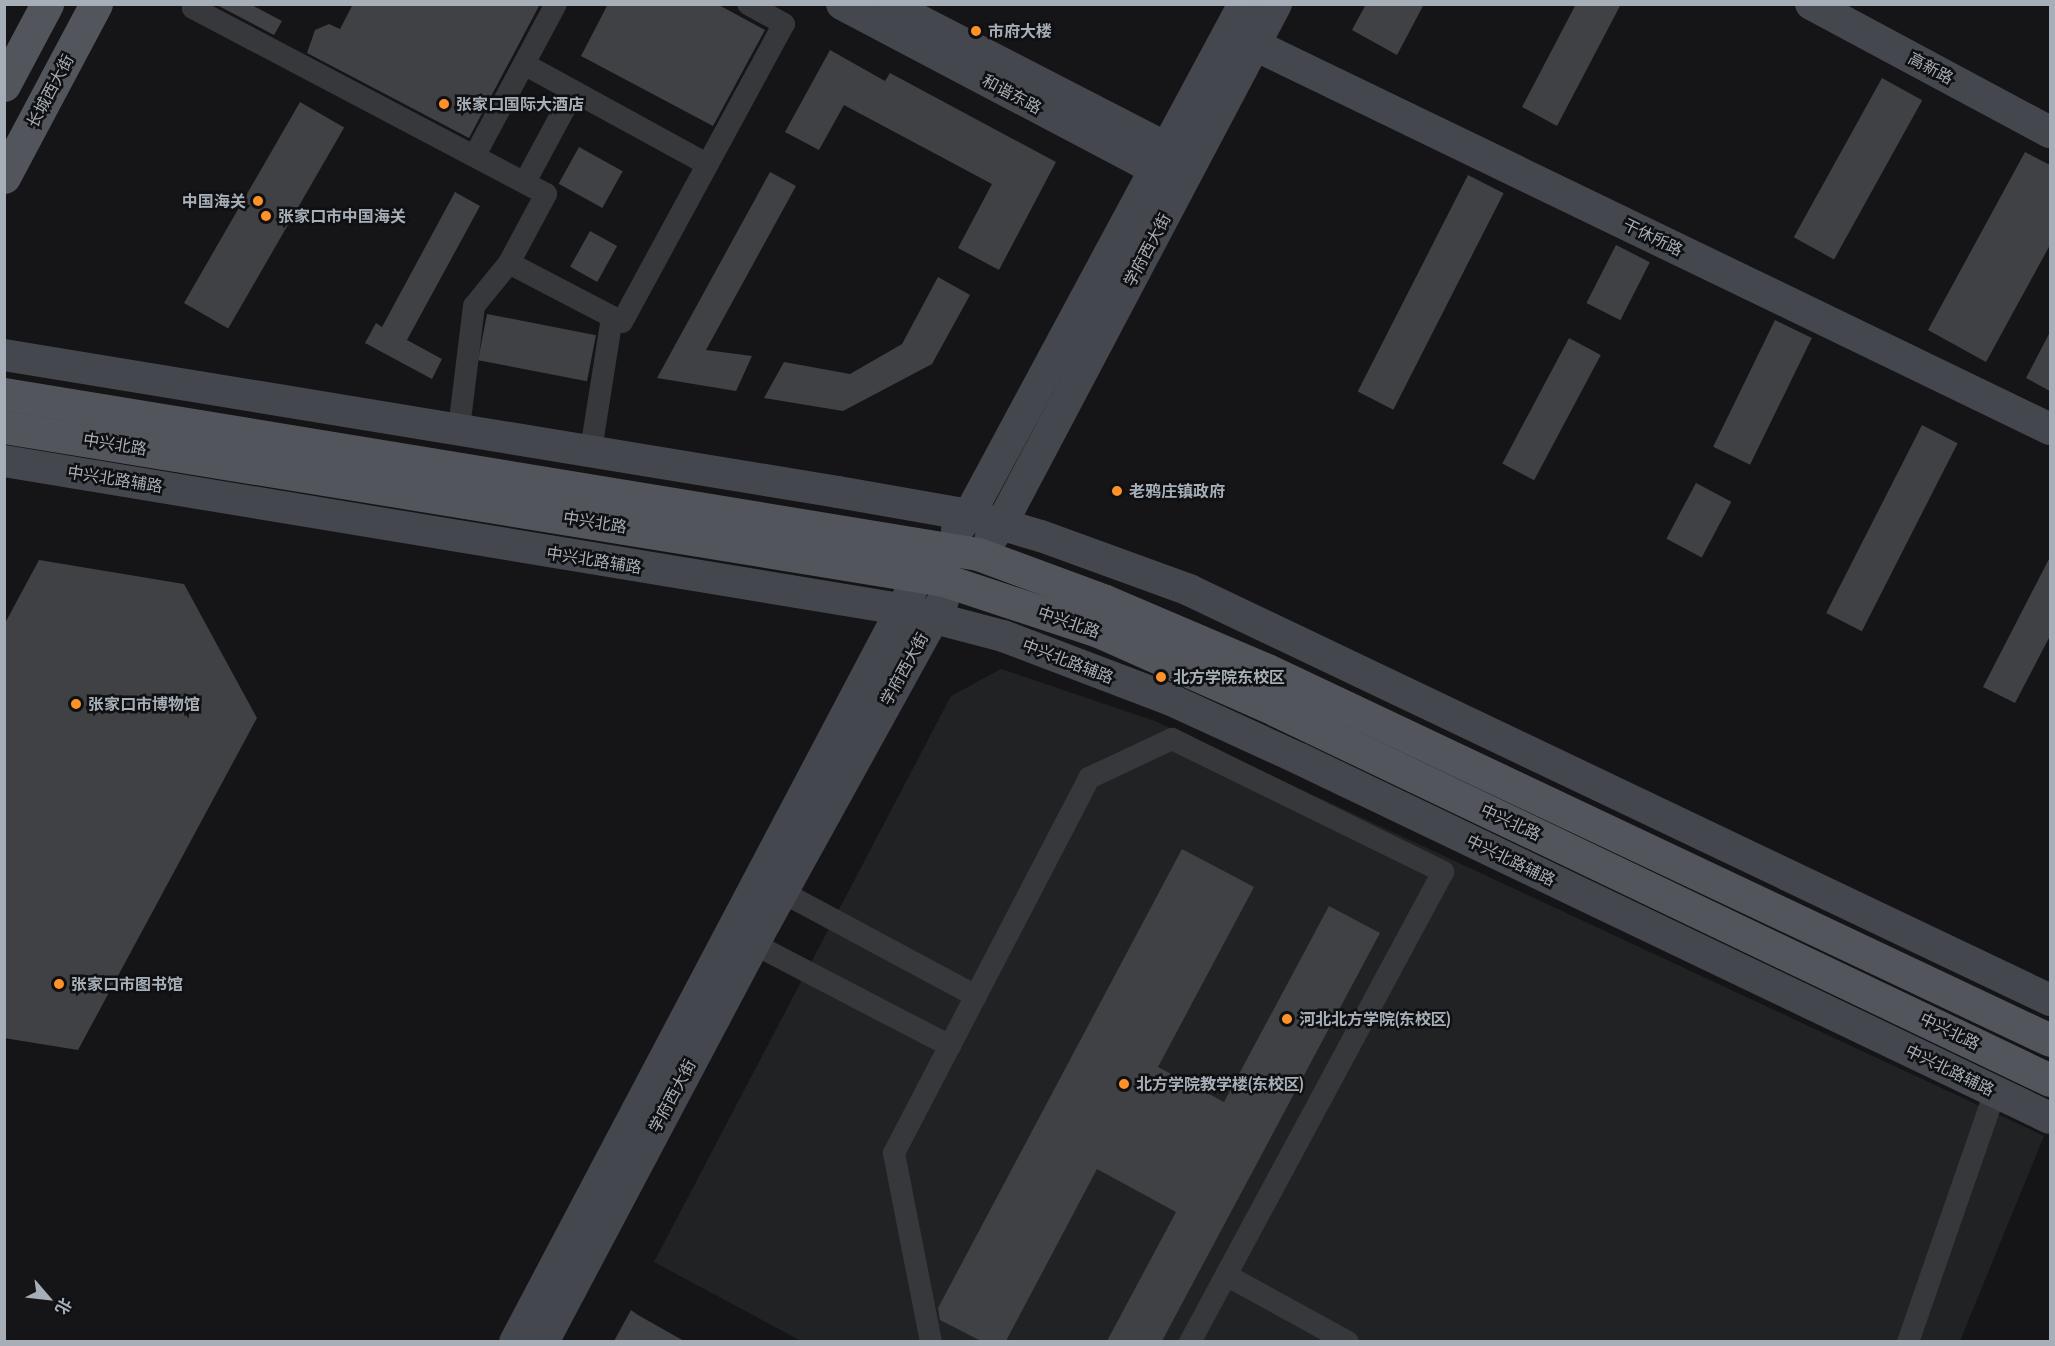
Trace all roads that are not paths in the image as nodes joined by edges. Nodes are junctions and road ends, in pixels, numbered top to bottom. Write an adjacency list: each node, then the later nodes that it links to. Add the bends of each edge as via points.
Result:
1 (47, 4): 13 (main road)
2 (96, 4): 19 (main road, 长城西大街)
3 (194, 4): 16 (street, via 192,8)
4 (556, 4): 12 (street)
5 (748, 4): 17 (street, via 784,24)
6 (842, 4): 18 (street, 和谐东路)
7 (889, 4): 18 (street, 和谐东路)
8 (1244, 4): 18 (street, 学府西大街)
9 (1276, 4): 11 (street, 学府西大街)
10 (1811, 4): 15 (street, 高新路)
11 (1255, 45): 18 (street, 学府西大街); 27 (street, 干休所路)
12 (524, 64): 14 (street); 16 (street)
13 (4, 85)
14 (574, 91): 17 (street); 20 (street)
15 (2050, 132)
16 (475, 155): 20 (street)
17 (707, 164): 22 (street, via 621,322)
18 (1175, 166): 30 (street, 学府西大街); 31 (street, 学府西大街)
19 (4, 177)
20 (525, 182): 21 (street, via 546,194)
21 (509, 263): 22 (street); 26 (street, via 474,306)
22 (612, 318): 28 (street)
23 (4, 355): 26 (street)
24 (4, 394): 32 (main road, 中兴北路)
25 (4, 428): 34 (main road, 中兴北路)
26 (459, 428): 28 (street)
27 (2050, 429)
28 (591, 450): 30 (street)
29 (4, 461): 36 (street, 中兴北路辅路)
30 (969, 515): 31 (street); 32 (street, 学府西大街)
31 (1001, 525): 33 (street, 学府西大街); 41 (street, via 1131,566 1189,590)
32 (944, 546): 33 (main road, 中兴北路); 34 (street, 学府西大街)
33 (978, 554): 35 (street, 学府西大街); 42 (main road, 中兴北路, via 1105,601 1267,670)
34 (921, 577): 35 (main road, 中兴北路); 36 (street, 学府西大街)
35 (953, 585): 37 (street, 学府西大街); 44 (main road, 中兴北路, via 1098,631 1276,710)
36 (900, 609): 37 (street, 中兴北路辅路); 48 (street, 学府西大街)
37 (932, 617): 38 (street, 学府西大街); 45 (street, 中兴北路辅路, via 1003,636 1169,699)
38 (782, 892): 39 (street, 学府西大街); 40 (street)
39 (754, 944): 43 (street); 49 (street, 学府西大街)
40 (976, 996): 43 (street); 47 (street, via 1089,778 1172,739 1443,872)
41 (2050, 1000)
42 (2050, 1040)
43 (950, 1046): 50 (street, via 894,1153)
44 (2050, 1080)
45 (1995, 1092): 46 (street, 中兴北路辅路); 53 (street)
46 (2050, 1118)
47 (1226, 1275): 51 (street); 52 (street)
48 (515, 1341)
49 (543, 1341)
50 (931, 1341)
51 (1190, 1341)
52 (1348, 1341)
53 (1908, 1341)

